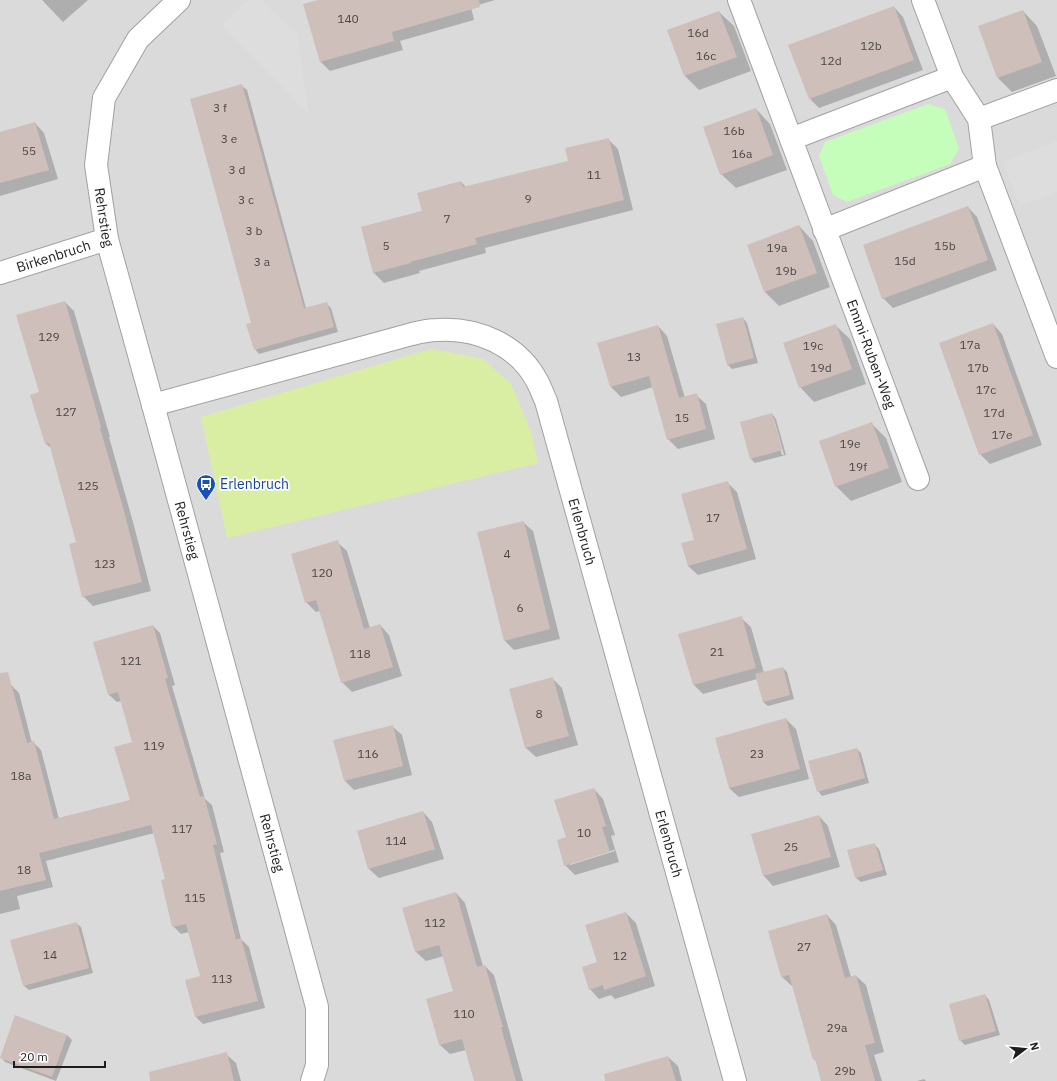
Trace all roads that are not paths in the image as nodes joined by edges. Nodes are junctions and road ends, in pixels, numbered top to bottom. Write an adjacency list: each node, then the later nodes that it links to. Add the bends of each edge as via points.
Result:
1 (179, 0): 10 (street, Rehrstieg, via 138,39 104,98 96,165)
2 (739, 0): 7 (street, Emmi-Ruben-Weg)
3 (923, 0): 4 (street)
4 (952, 77): 6 (street); 7 (street)
5 (1057, 90): 6 (street)
6 (979, 119): 8 (street)
7 (791, 139): 9 (street, Emmi-Ruben-Weg)
8 (985, 166): 9 (street); 12 (street)
9 (824, 230): 14 (street, Emmi-Ruben-Weg)
10 (107, 239): 11 (street, Birkenbruch); 13 (street, Rehrstieg)
11 (0, 274)
12 (1057, 357)
13 (153, 405): 15 (street, Rehrstieg, via 316,1007 316,1066); 16 (street, Erlenbruch, via 412,334 436,330 467,332 499,342 512,350 527,366 537,381 548,408)
14 (918, 479)
15 (312, 1081)
16 (735, 1081)

